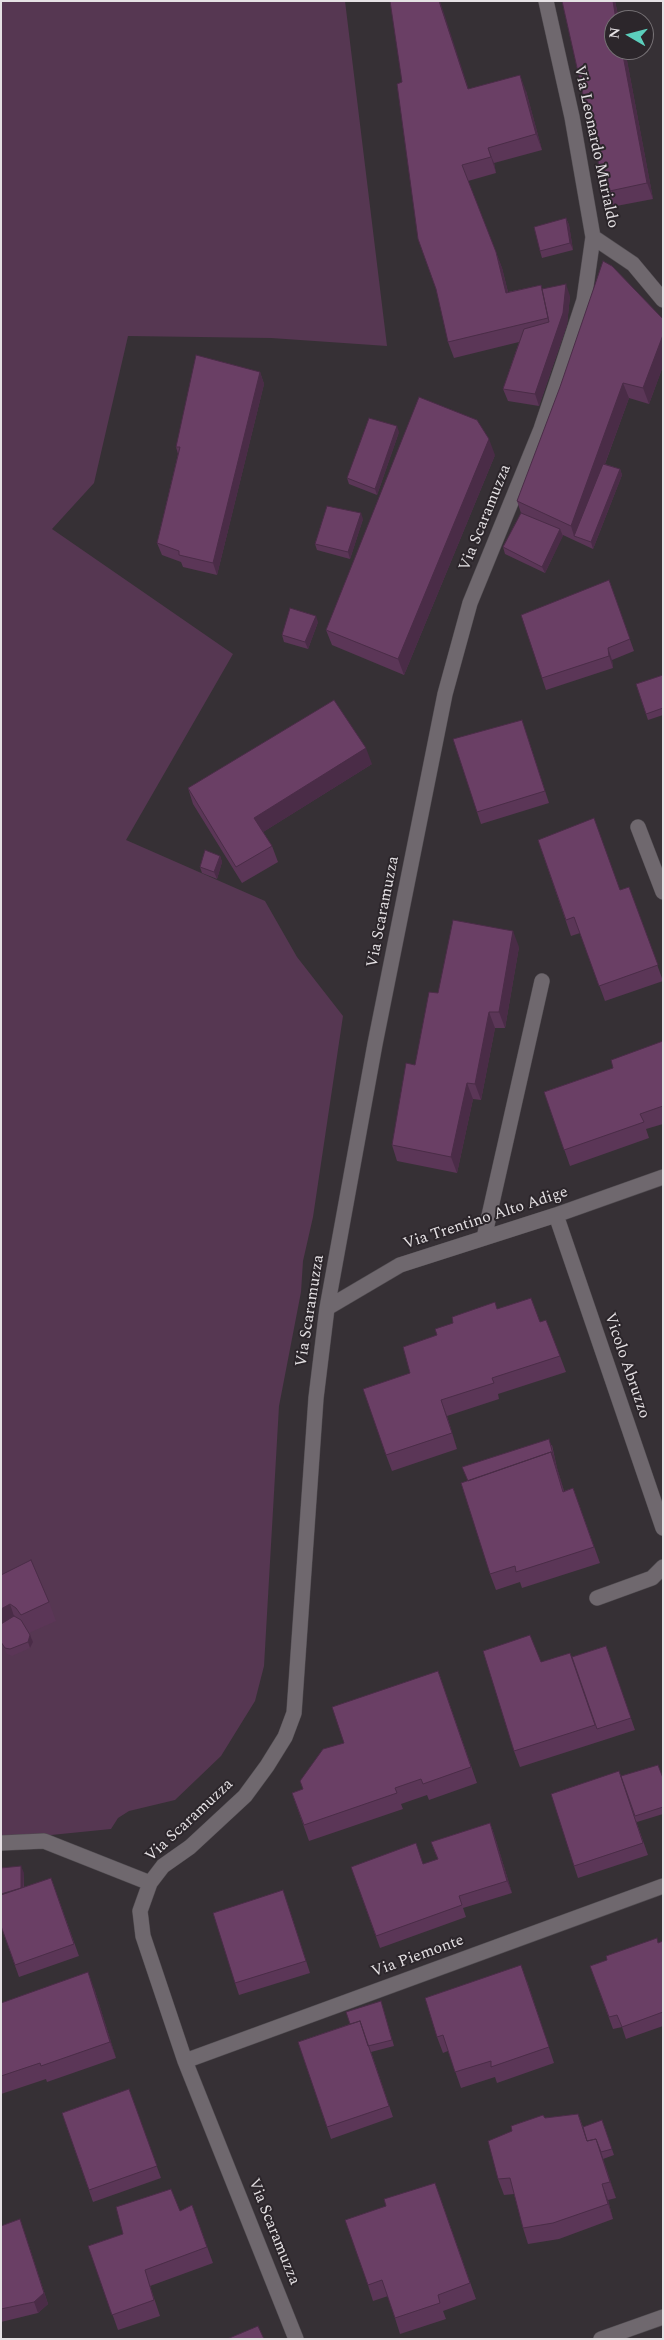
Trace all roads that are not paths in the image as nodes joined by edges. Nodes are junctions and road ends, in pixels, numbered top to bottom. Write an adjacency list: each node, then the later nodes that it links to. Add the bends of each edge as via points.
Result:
1 (546, 1): 2 (street, Via Leonardo Murialdo, via 572,117)
2 (593, 236): 3 (street, Via Leonardo Murialdo, via 633,264); 10 (street, Via Scaramuzza, via 584,300 541,429 470,603 448,685 375,1044)
3 (663, 300)
4 (638, 827): 5 (street)
5 (663, 892)
6 (542, 981): 9 (street)
7 (663, 1177): 8 (street, Via Trentino Alto Adige)
8 (556, 1215): 9 (street, Via Trentino Alto Adige); 11 (street, Vicolo Abruzzo)
9 (484, 1238): 10 (street, Via Trentino Alto Adige, via 400,1265)
10 (327, 1308): 15 (street, Via Scaramuzza, via 316,1398 294,1713 285,1737 245,1796 190,1847 164,1866)
11 (663, 1528)
12 (663, 1567): 13 (street, via 652,1578)
13 (597, 1598)
14 (1, 1843): 15 (street, via 44,1841)
15 (150, 1883): 17 (street, Via Scaramuzza, via 140,1911 143,1936)
16 (663, 1886): 17 (street, Via Piemonte)
17 (185, 2061): 19 (street, Via Scaramuzza)
18 (663, 2317): 20 (street)
19 (296, 2339)
20 (601, 2339)

